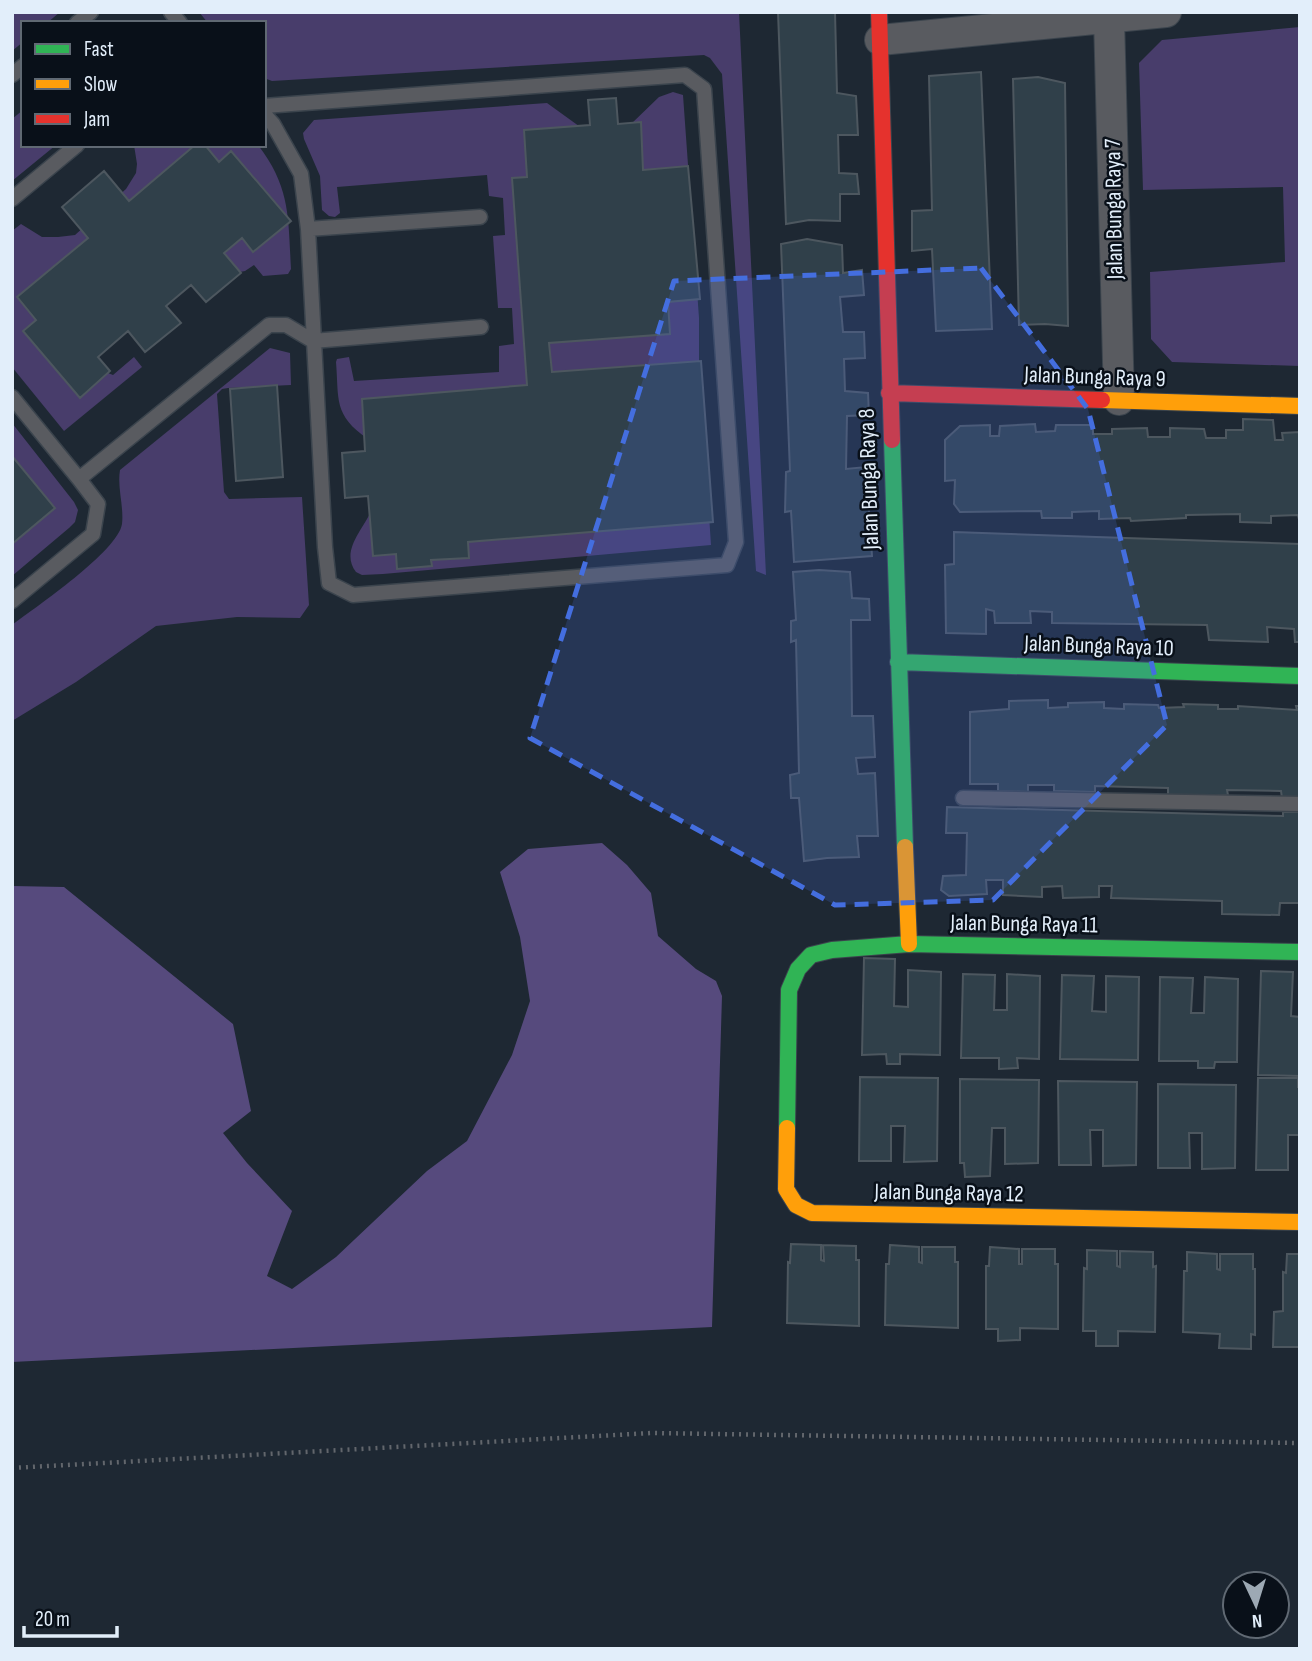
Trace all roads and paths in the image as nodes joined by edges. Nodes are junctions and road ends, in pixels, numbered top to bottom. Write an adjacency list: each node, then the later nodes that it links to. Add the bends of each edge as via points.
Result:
1 (1166, 12): 2 (street)
2 (1110, 18): 3 (street); 14 (street, Jalan Bunga Raya 7)
3 (880, 26): 12 (street, Jalan Bunga Raya 8)
4 (266, 106): 11 (lane, via 685,75 704,89 736,542 727,565 353,596 329,583)
5 (266, 116): 9 (lane, via 301,174)
6 (75, 147): 7 (lane)
7 (12, 199)
8 (480, 217): 9 (lane)
9 (308, 229): 11 (lane)
10 (481, 327): 11 (lane)
11 (313, 341): 16 (lane, via 286,325 269,325)
12 (889, 393): 14 (street, Jalan Bunga Raya 9); 18 (street, Jalan Bunga Raya 8)
13 (12, 397): 16 (lane)
14 (1119, 400): 15 (street, Jalan Bunga Raya 9)
15 (1300, 406)
16 (79, 479): 17 (lane, via 98,504 93,534)
17 (12, 601)
18 (898, 662): 19 (street, Jalan Bunga Raya 10); 22 (street, Jalan Bunga Raya 8)
19 (1300, 676)
20 (964, 798): 21 (lane)
21 (1300, 804)
22 (909, 944): 23 (street, Jalan Bunga Raya 11); 24 (street, Jalan Bunga Raya 11, via 811,955 798,969 789,990)
23 (1300, 952)
24 (787, 1012): 25 (street, Jalan Bunga Raya 12, via 786,1189 796,1205 812,1213)
25 (1300, 1222)
26 (1300, 1443): 27 (path, via 652,1433)
27 (12, 1468)

